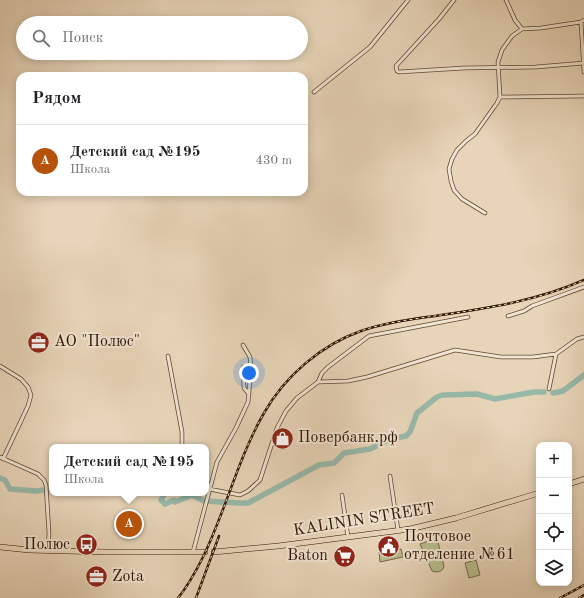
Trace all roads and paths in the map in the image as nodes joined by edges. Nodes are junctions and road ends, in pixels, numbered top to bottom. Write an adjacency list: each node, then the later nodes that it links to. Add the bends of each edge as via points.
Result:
1 (408, 0): 9 (street, via 370,47)
2 (454, 0): 7 (street, via 440,19 396,66 397,71)
3 (506, 0): 5 (street)
4 (583, 21): 5 (street); 6 (street)
5 (522, 29): 7 (street, via 512,36 502,50)
6 (584, 63): 7 (street); 8 (street)
7 (498, 67): 11 (street)
8 (584, 72)
9 (314, 92)
10 (584, 96): 11 (street)
11 (500, 97): 12 (street, via 475,134 458,150 449,170 452,185 462,199)
12 (485, 213)
13 (583, 289): 14 (street)
14 (508, 316)
15 (468, 317): 22 (street, via 369,336 328,367)
16 (584, 337): 18 (street)
17 (243, 345): 24 (street, via 250,357)
18 (556, 354): 22 (street, via 501,357 455,350 367,377 348,381); 23 (street)
19 (168, 356): 25 (street)
20 (0, 366): 26 (street, via 21,379 31,395)
21 (243, 368): 24 (street, via 244,388)
22 (318, 382): 30 (street, via 297,398 286,411 277,428 260,480 240,495)
23 (549, 390)
24 (249, 394): 30 (street, via 236,428 217,462)
25 (182, 444)
26 (2, 458): 37 (street, via 37,474 44,480)
27 (390, 476): 34 (street)
28 (584, 480): 29 (main road)
29 (572, 483)
30 (209, 489)
31 (536, 494): 34 (main road, KALININ STREET, via 435,524)
32 (208, 496): 38 (street)
33 (342, 496): 35 (street)
34 (398, 530): 35 (main road, KALININ STREET)
35 (348, 537): 38 (main road, KALININ STREET, via 278,546)
36 (0, 547): 37 (main road, KALININ STREET)
37 (48, 550): 38 (main road, KALININ STREET)
38 (194, 552)

